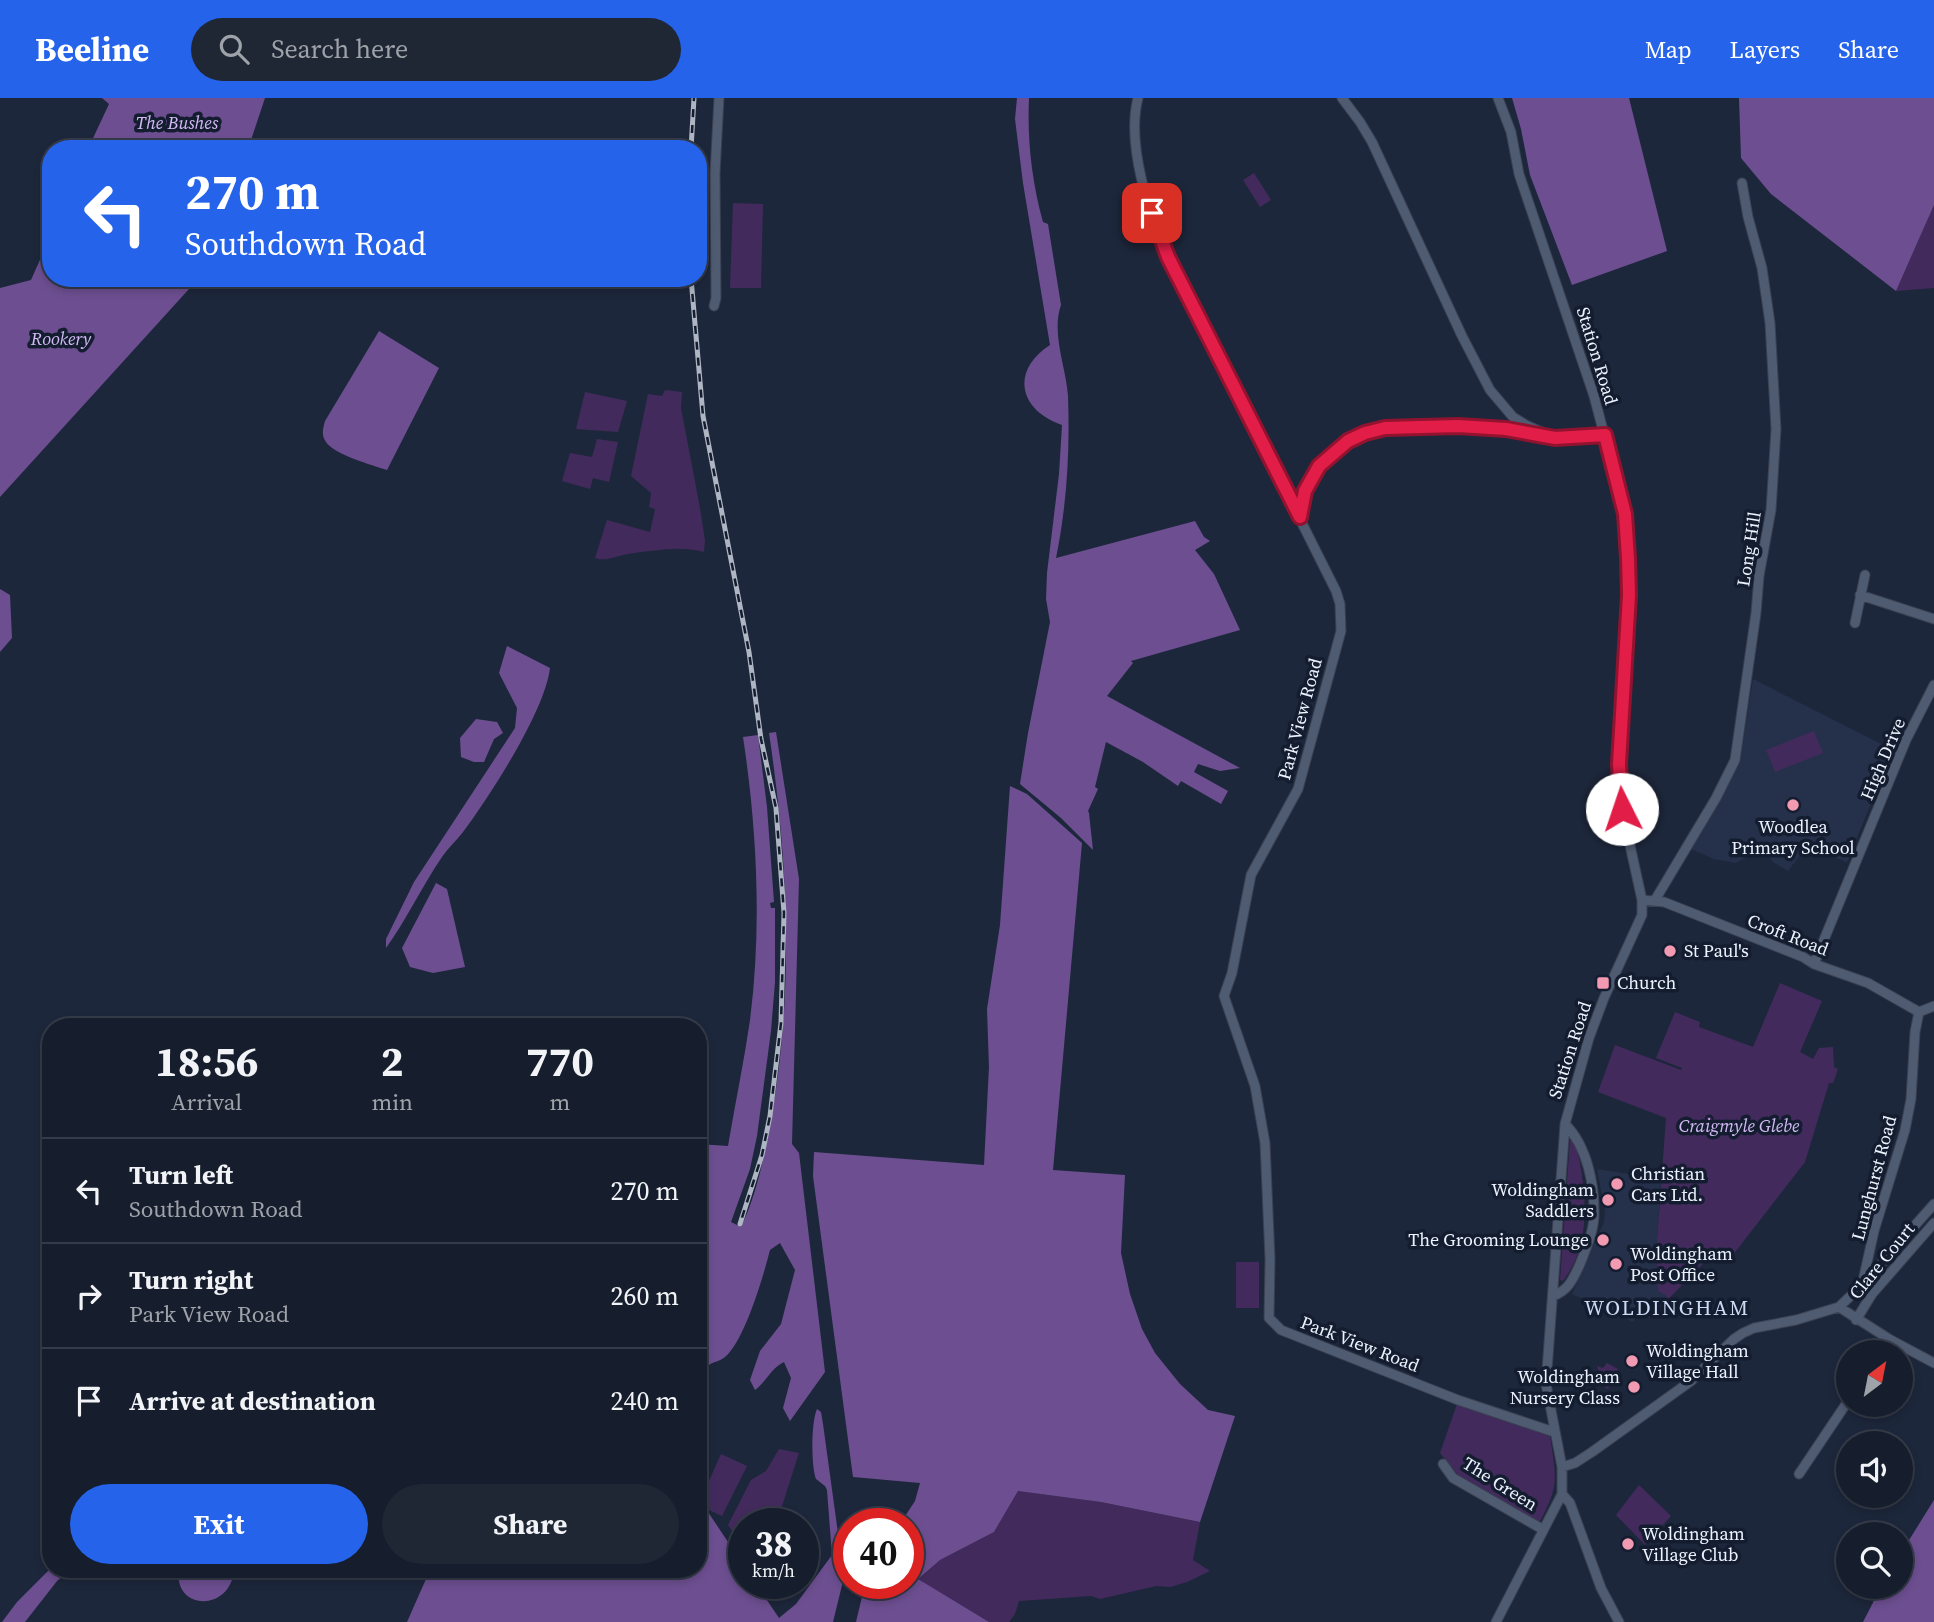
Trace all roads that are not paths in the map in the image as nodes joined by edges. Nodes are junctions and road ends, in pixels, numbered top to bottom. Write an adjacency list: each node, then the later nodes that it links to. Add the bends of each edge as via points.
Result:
1 (719, 98): 6 (street)
2 (1138, 98): 9 (street, Park View Road, via 1135,141 1158,235)
3 (1342, 98): 8 (street, via 1371,142 1490,390 1513,417)
4 (1498, 98): 7 (street, Station Road)
5 (1742, 183): 16 (street, Long Hill, via 1770,323 1776,429 1771,510 1735,760)
6 (714, 306)
7 (1605, 435): 8 (street); 15 (street, Station Road, via 1625,514 1628,558 1619,787)
8 (1555, 438): 9 (street, via 1458,426 1365,433 1319,466 1305,491)
9 (1300, 517): 30 (street, Park View Road, via 1336,591 1341,631 1298,789 1251,874 1224,996 1255,1086 1265,1143 1269,1318 1281,1331)
10 (1865, 575): 11 (street)
11 (1860, 595): 12 (street); 13 (street)
12 (1934, 618)
13 (1855, 623)
14 (1933, 690): 17 (street, High Drive, via 1906,740)
15 (1642, 900): 16 (street, Croft Road); 20 (street, Station Road, via 1642,915 1589,1038)
16 (1655, 900): 17 (street, Croft Road)
17 (1814, 964): 19 (street, Croft Road, via 1868,983)
18 (1934, 1006): 19 (street)
19 (1919, 1012): 23 (street, Lunghurst Road, via 1905,1130)
20 (1565, 1124): 24 (street, Station Road); 24 (street, via 1580,1143 1587,1164 1594,1217 1573,1279)
21 (1934, 1204): 23 (street)
22 (1934, 1223): 26 (street, Clare Court, via 1872,1294)
23 (1863, 1284): 25 (street)
24 (1553, 1296): 30 (street, Station Road, via 1546,1384)
25 (1839, 1307): 26 (street); 32 (street, via 1743,1333 1691,1381 1575,1463)
26 (1856, 1320): 27 (street)
27 (1889, 1339): 28 (street)
28 (1934, 1363)
29 (1837, 1418): 33 (street)
30 (1554, 1432): 32 (street, Station Road)
31 (1443, 1464): 35 (street, The Green, via 1453,1478)
32 (1562, 1467): 34 (street, Station Road)
33 (1800, 1474)
34 (1562, 1494): 35 (street); 37 (street, via 1570,1503 1601,1588)
35 (1542, 1529): 36 (street)
36 (1496, 1622)
37 (1619, 1622)

